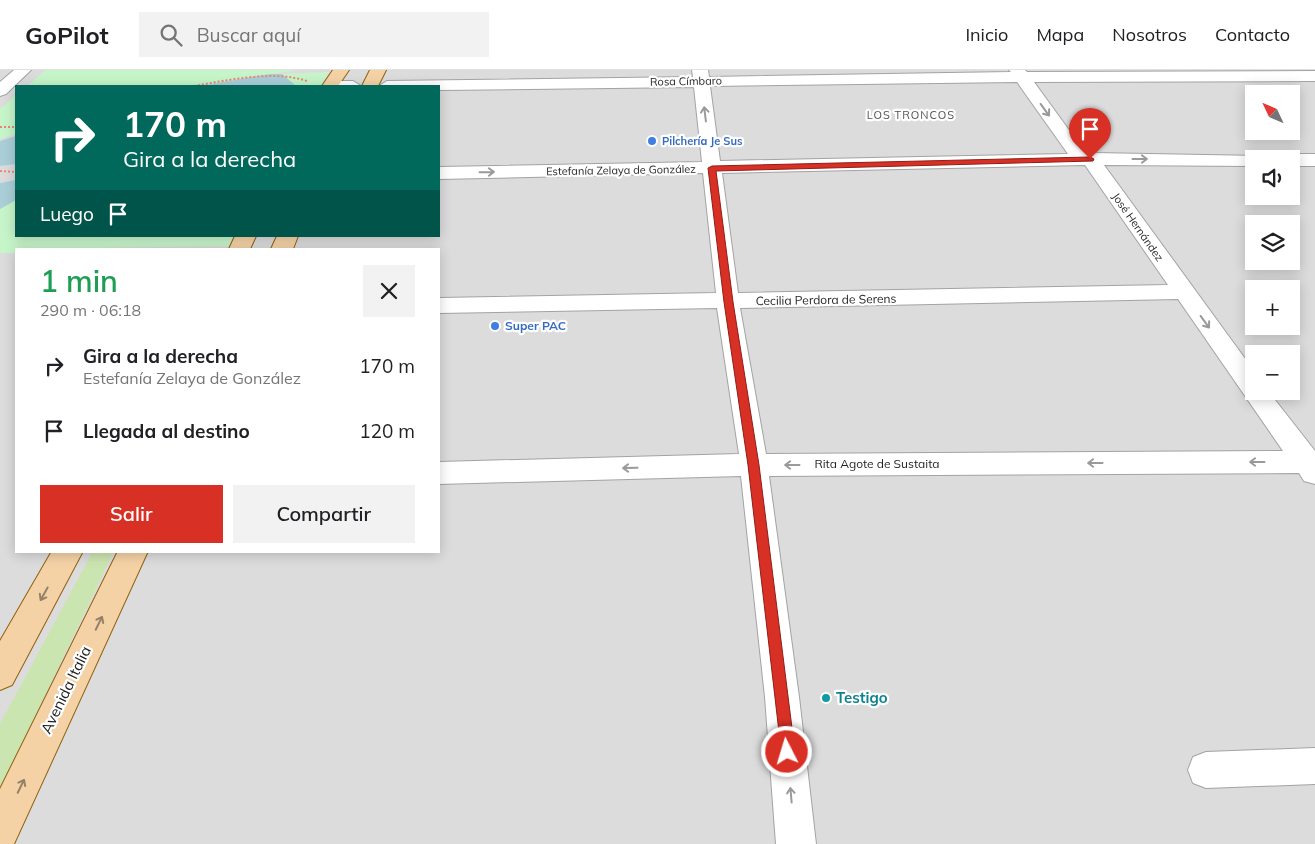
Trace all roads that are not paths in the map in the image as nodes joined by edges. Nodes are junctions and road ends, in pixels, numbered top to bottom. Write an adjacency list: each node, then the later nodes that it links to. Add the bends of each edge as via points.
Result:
1 (23, 70): 10 (street)
2 (341, 70): 7 (main road)
3 (378, 70): 8 (main road)
4 (1019, 73): 5 (street, Rosa Címbaro); 6 (street, Rosa Címbaro); 11 (street, José Hernández, one-way to 11, via 1076,152)
5 (700, 76): 9 (street, Rosa Címbaro); 15 (street, one-way to 5)
6 (1315, 76)
7 (331, 85)
8 (370, 85)
9 (418, 85)
10 (0, 91)
11 (1090, 159): 12 (street, Estefanía Zelaya de González, one-way to 12); 15 (street, Estefanía Zelaya de González); 17 (street, José Hernández)
12 (1245, 160)
13 (1300, 160): 14 (street)
14 (1315, 160)
15 (712, 168): 16 (street, Estefanía Zelaya de González, one-way to 15); 18 (street)
16 (440, 173)
17 (1183, 292): 18 (street, Cecilia Perdora de Serens); 20 (street, José Hernández, one-way to 20)
18 (728, 302): 19 (street, Cecilia Perdora de Serens); 22 (street)
19 (440, 306)
20 (1245, 378)
21 (1261, 400): 23 (street, José Hernández)
22 (754, 465): 23 (street, Rita Agote de Sustaita, one-way to 22); 24 (street, Rita Agote de Sustaita, one-way to 24); 31 (street, one-way to 22)
23 (1312, 466)
24 (440, 473)
25 (67, 553): 27 (main road, one-way to 27)
26 (132, 553): 30 (main road, Avenida Italia, one-way to 26)
27 (0, 673)
28 (1315, 766): 29 (street)
29 (1206, 770)
30 (0, 830)
31 (796, 844)

